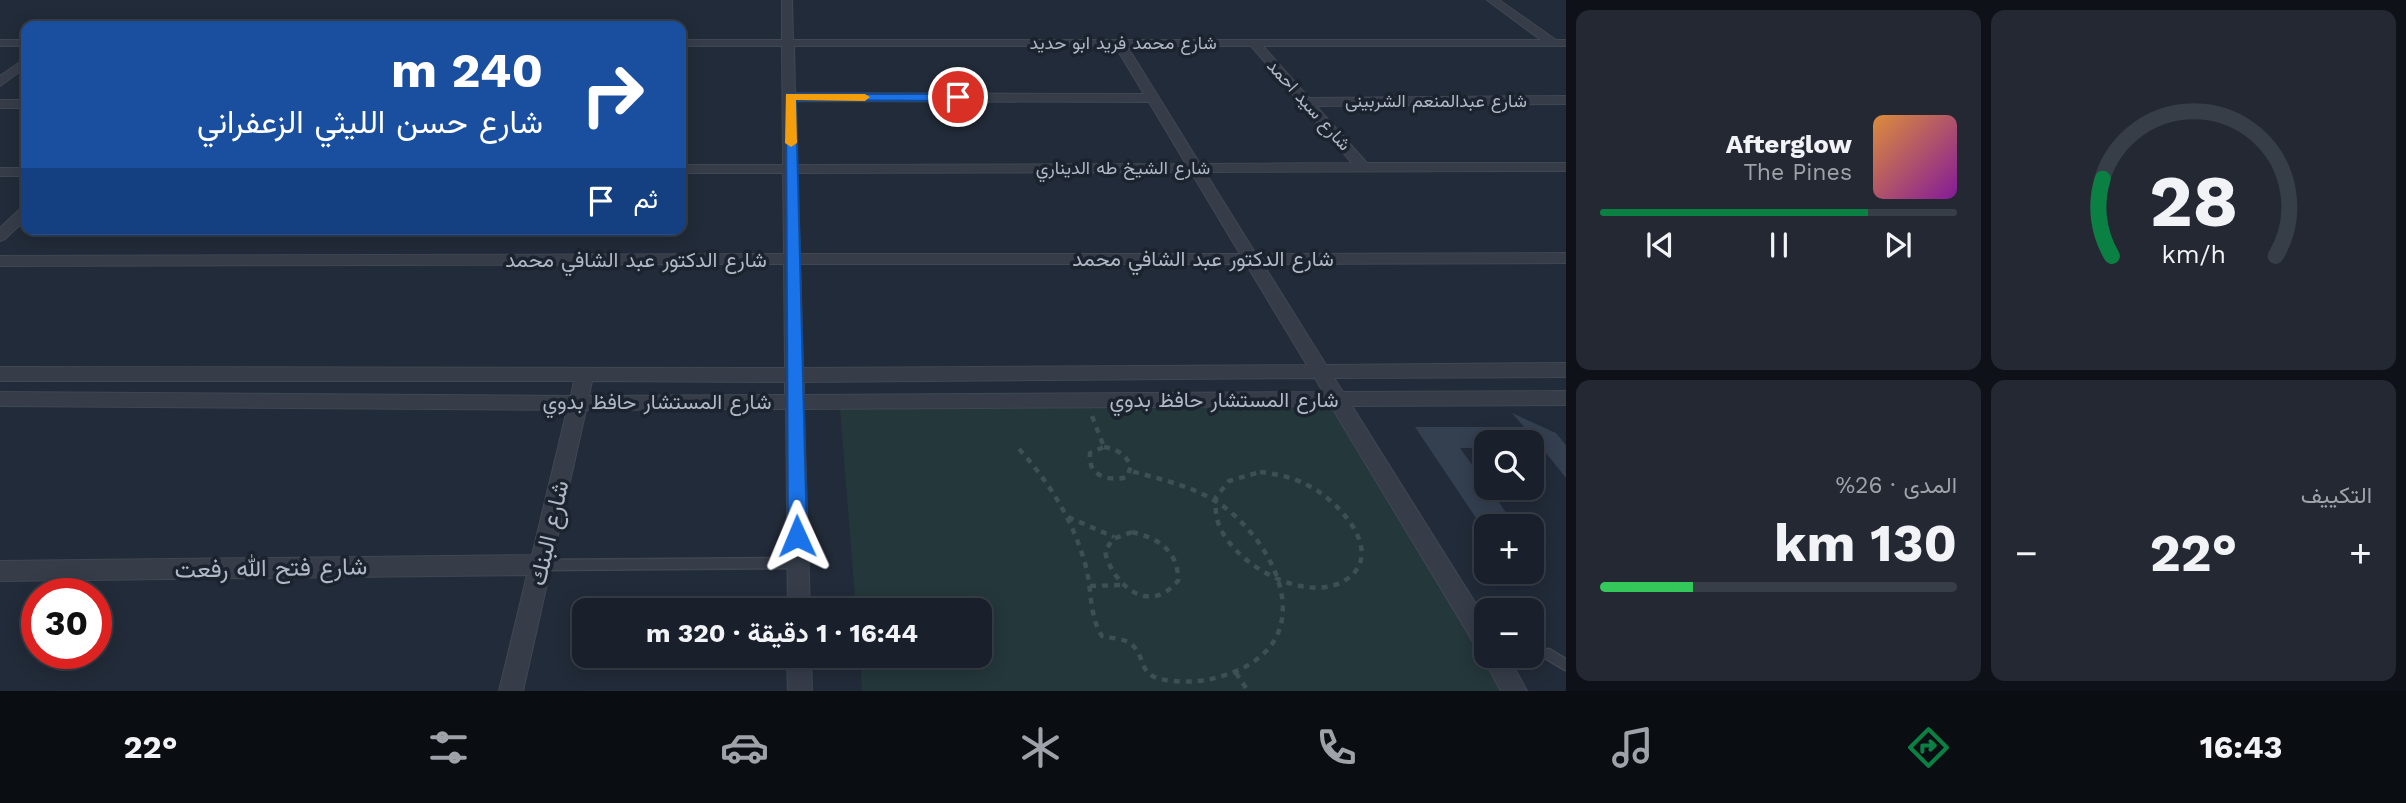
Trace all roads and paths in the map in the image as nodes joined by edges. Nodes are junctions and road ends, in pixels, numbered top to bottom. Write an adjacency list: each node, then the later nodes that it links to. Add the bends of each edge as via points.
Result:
1 (787, 0): 6 (street)
2 (1492, 0): 9 (street)
3 (0, 43): 4 (street)
4 (21, 43)
5 (686, 43): 6 (street, شارع محمد فريد ابو حديد)
6 (789, 43): 7 (street, شارع محمد فريد ابو حديد); 15 (street)
7 (1119, 43): 8 (street, شارع محمد فريد ابو حديد); 16 (street)
8 (1254, 43): 9 (street, شارع محمد فريد ابو حديد); 18 (street, شارع سيد احمد)
9 (1553, 43): 10 (street, شارع محمد فريد ابو حديد)
10 (1566, 43)
11 (21, 65): 13 (street)
12 (21, 66): 14 (street)
13 (0, 70)
14 (0, 82)
15 (790, 97): 16 (street); 25 (street)
16 (1153, 98): 22 (street)
17 (1566, 100): 18 (street, شارع عبدالمنعم الشربينى)
18 (1306, 102): 23 (street, شارع سيد احمد)
19 (0, 104): 20 (street)
20 (21, 104)
21 (1566, 167): 23 (street, شارع الشيخ طه الديناري)
22 (1196, 168): 23 (street, شارع الشيخ طه الديناري); 25 (street, شارع الشيخ طه الديناري); 30 (street)
23 (1364, 168)
24 (686, 169): 25 (street, شارع الشيخ طه الديناري)
25 (791, 169): 32 (street)
26 (0, 172): 27 (street)
27 (21, 172)
28 (21, 216): 29 (street)
29 (0, 236)
30 (1251, 258): 31 (street, شارع الدكتور عبد الشافي محمد); 32 (street, شارع الدكتور عبد الشافي محمد); 35 (street)
31 (1566, 258)
32 (793, 259): 33 (street, شارع الدكتور عبد الشافي محمد); 38 (street)
33 (0, 261)
34 (1566, 370): 35 (street, شارع المستشار حافظ بدوي)
35 (1320, 371): 38 (street, شارع المستشار حافظ بدوي); 40 (street)
36 (0, 374): 37 (street, شارع المستشار حافظ بدوي)
37 (585, 374): 38 (street, شارع المستشار حافظ بدوي); 44 (street, شارع البنك)
38 (794, 375): 42 (street)
39 (0, 399): 44 (street, شارع المستشار حافظ بدوي)
40 (1338, 399): 41 (street, شارع المستشار حافظ بدوي); 43 (street, شارع المستشار حافظ بدوي); 58 (street)
41 (1564, 400)
42 (795, 401): 43 (street, شارع المستشار حافظ بدوي); 44 (street, شارع المستشار حافظ بدوي); 51 (street)
43 (1085, 401): 45 (path)
44 (579, 403): 52 (street, شارع البنك)
45 (1104, 447): 47 (path, via 1124,455); 47 (path, via 1090,453 1094,472 1112,480 1127,477)
46 (1019, 449): 49 (path, via 1054,491)
47 (1130, 471): 48 (path, via 1187,487)
48 (1215, 501): 54 (path, via 1262,545); 54 (path, via 1218,526 1235,551); 54 (path, via 1225,483 1235,477 1275,473 1314,488 1346,515 1361,554 1352,574 1330,586 1314,588)
49 (1068, 517): 50 (path); 56 (path)
50 (1114, 537): 55 (path, via 1105,559); 55 (path, via 1132,532 1154,538 1172,553 1179,572 1173,588 1155,596)
51 (798, 563): 52 (lane); 57 (street)
52 (542, 565): 53 (street, شارع فتح الله رفعت); 64 (street, شارع البنك)
53 (0, 571)
54 (1280, 581): 63 (path, via 1284,619 1278,637 1254,665)
55 (1122, 585): 56 (path)
56 (1090, 586): 63 (path, via 1098,632 1127,641 1151,676 1198,681)
57 (799, 598)
58 (1474, 622)
59 (1548, 654): 60 (lane)
60 (1566, 664)
61 (799, 668): 65 (street)
62 (1502, 668): 67 (street)
63 (1236, 673): 66 (path)
64 (511, 691)
65 (800, 691)
66 (1248, 691)
67 (1516, 691)

